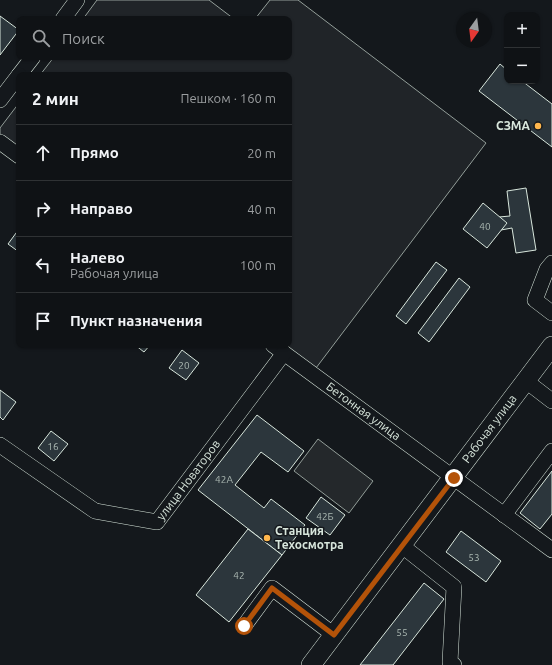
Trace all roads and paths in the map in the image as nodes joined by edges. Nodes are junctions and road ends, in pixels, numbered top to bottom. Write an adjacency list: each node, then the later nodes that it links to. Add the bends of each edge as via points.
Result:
1 (78, 0): 2 (street)
2 (65, 16)
3 (31, 60): 4 (street)
4 (21, 72)
5 (16, 79): 6 (street)
6 (0, 100)
7 (0, 142): 8 (street)
8 (16, 154)
9 (552, 263): 10 (street, via 547,269 535,300)
10 (552, 313)
11 (552, 346): 13 (main road, Рабочая улица)
12 (279, 349): 15 (street, улица Новаторов, via 156,522 95,511); 17 (street, Бетонная улица)
13 (526, 381): 14 (street); 17 (main road, Рабочая улица)
14 (552, 401)
15 (0, 445)
16 (552, 451): 18 (street)
17 (454, 478): 18 (street, Бетонная улица); 19 (main road, Рабочая улица)
18 (504, 515): 20 (street, Бетонная улица)
19 (401, 545): 22 (main road, Рабочая улица); 23 (street, via 454,587)
20 (552, 550)
21 (244, 626): 22 (street, via 272,588)
22 (334, 635): 24 (main road, Рабочая улица)
23 (450, 664)
24 (311, 665)

